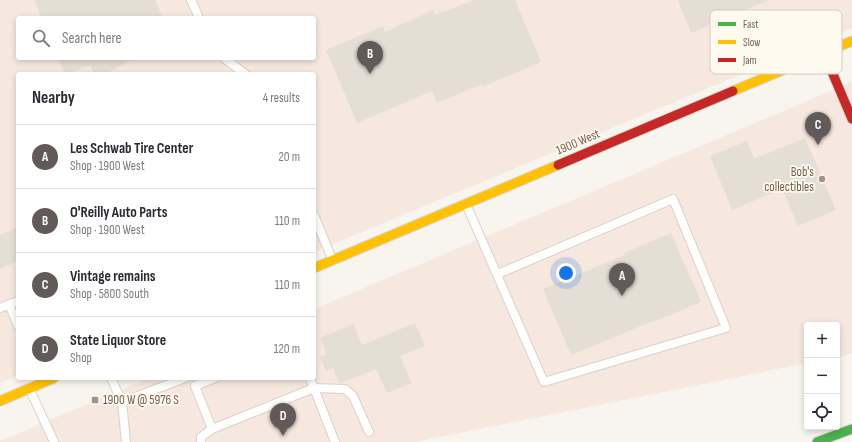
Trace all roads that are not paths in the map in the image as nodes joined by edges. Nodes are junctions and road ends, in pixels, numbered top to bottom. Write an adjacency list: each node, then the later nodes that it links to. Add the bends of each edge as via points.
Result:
1 (191, 0): 2 (lane)
2 (198, 16)
3 (852, 40): 4 (main road, 1900 West)
4 (842, 45)
5 (227, 60): 6 (lane)
6 (242, 72)
7 (774, 74): 10 (main road, 1900 West)
8 (833, 74): 9 (main road)
9 (852, 119)
10 (466, 204): 12 (main road, 1900 West); 14 (lane)
11 (316, 220): 12 (lane)
12 (333, 260): 13 (main road, 1900 West)
13 (316, 267)
14 (498, 274): 14 (lane, via 544,382 726,328 673,199)
15 (16, 302): 16 (lane)
16 (9, 304): 17 (lane); 18 (lane)
17 (0, 308)
18 (16, 321)
19 (112, 380): 29 (lane)
20 (180, 380): 29 (lane)
21 (190, 380): 25 (lane)
22 (209, 380): 25 (lane)
23 (311, 380): 27 (lane)
24 (41, 381): 26 (main road)
25 (194, 386): 30 (lane)
26 (30, 388): 28 (main road); 33 (lane)
27 (314, 388): 30 (lane); 32 (lane, via 345,389 353,396); 36 (lane)
28 (0, 401)
29 (122, 402): 34 (lane)
30 (212, 429): 35 (lane, via 201,437)
31 (852, 429): 37 (main road)
32 (369, 432)
33 (54, 442)
34 (126, 442)
35 (201, 442)
36 (335, 442)
37 (817, 442)

